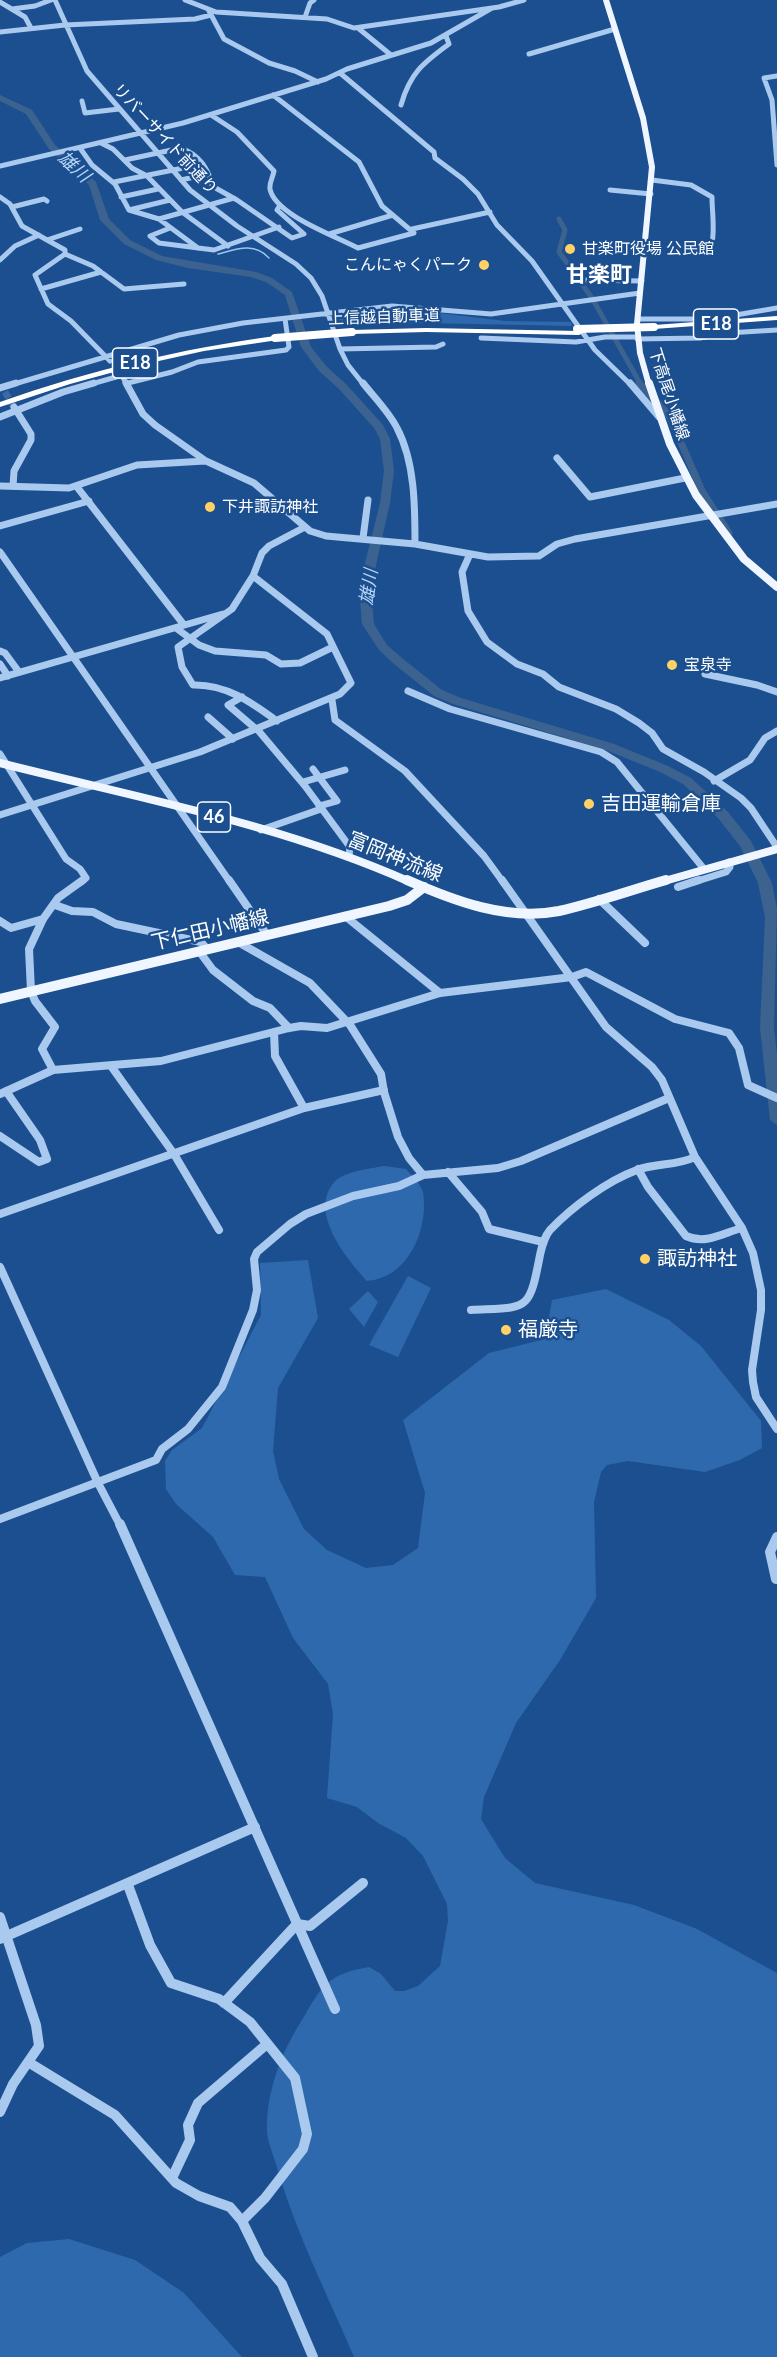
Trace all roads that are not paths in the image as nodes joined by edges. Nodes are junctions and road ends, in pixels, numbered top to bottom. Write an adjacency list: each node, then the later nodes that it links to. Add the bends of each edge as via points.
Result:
1 (53, 0): 10 (street); 13 (street, リバーサイド前通り)
2 (185, 0): 11 (street)
3 (314, 0): 12 (street)
4 (481, 0): 9 (street)
5 (499, 0): 9 (street)
6 (524, 0): 9 (street)
7 (606, 0): 16 (main road, 下高尾小幡線)
8 (0, 2): 10 (street)
9 (491, 7): 15 (street); 18 (street)
10 (12, 9): 14 (street, via 25,17)
11 (210, 13): 12 (street); 13 (street, via 195,19); 23 (street, via 224,39 269,63)
12 (305, 17): 15 (street, via 335,20)
13 (65, 25): 14 (street); 27 (street, リバーサイド前通り, via 87,71)
14 (31, 28): 17 (street)
15 (358, 28): 20 (street)
16 (615, 29): 19 (street); 41 (main road, 下高尾小幡線, via 643,118)
17 (0, 32)
18 (446, 36): 20 (street); 26 (street, via 449,44 419,66 406,87)
19 (529, 54)
20 (391, 55): 21 (street)
21 (340, 73): 23 (street); 56 (street, via 464,179)
22 (777, 76): 35 (street, via 764,78 772,100)
23 (318, 82): 24 (street)
24 (273, 95): 28 (street); 57 (street, via 359,162 377,199)
25 (82, 101): 27 (street, via 85,113)
26 (401, 105)
27 (118, 109): 29 (street, リバーサイド前通り)
28 (211, 115): 29 (street); 52 (street, via 237,132 274,171 270,189)
29 (140, 134): 30 (street); 32 (street, リバーサイド前通り)
30 (101, 143): 31 (street); 33 (street)
31 (77, 148): 36 (street); 42 (street)
32 (157, 153): 33 (street); 34 (street, via 186,149); 37 (street, リバーサイド前通り)
33 (125, 160): 39 (street)
34 (203, 164): 37 (street); 38 (street)
35 (777, 165)
36 (0, 166)
37 (172, 171): 39 (street); 40 (street, リバーサイド前通り)
38 (208, 174): 40 (street); 48 (street, via 212,186)
39 (147, 176): 42 (street); 43 (street)
40 (181, 180): 51 (street, リバーサイド前通り)
41 (652, 180): 45 (main road, 下高尾小幡線); 68 (street, via 691,185 712,197)
42 (114, 182): 46 (street)
43 (158, 189): 46 (street); 49 (street)
44 (610, 190): 45 (street)
45 (651, 194): 75 (main road, 下高尾小幡線)
46 (121, 196): 54 (street)
47 (0, 197): 53 (street)
48 (234, 198): 51 (street); 61 (street)
49 (170, 200): 54 (street); 55 (street)
50 (47, 201): 53 (street)
51 (208, 205): 55 (street); 66 (street, リバーサイド前通り)
52 (280, 205): 59 (street, via 277,210); 64 (street)
53 (12, 207): 65 (street, via 22,226)
54 (129, 210): 58 (street)
55 (182, 212): 58 (street); 69 (street)
56 (490, 212): 63 (street); 79 (street)
57 (393, 215): 63 (street); 64 (street)
58 (159, 219): 60 (street)
59 (290, 221): 61 (street); 61 (street, via 304,234 292,238)
60 (170, 228): 70 (street); 70 (street, via 150,236 159,243)
61 (276, 228): 66 (street)
62 (80, 229): 67 (street)
63 (412, 229): 64 (street, via 414,233 358,248)
64 (328, 234)
65 (39, 235): 67 (street); 72 (street, via 15,246)
66 (253, 237): 69 (street); 81 (street, リバーサイド前通り, via 294,262 317,286)
67 (47, 240): 71 (street, via 65,249)
68 (712, 243)
69 (228, 246): 70 (street, via 214,250)
70 (198, 248)
71 (65, 254): 73 (street); 77 (street, via 35,275)
72 (0, 260)
73 (102, 272): 76 (street, via 124,289); 77 (street)
74 (582, 280): 75 (street)
75 (642, 281): 78 (main road, 下高尾小幡線)
76 (184, 284)
77 (41, 289): 93 (street, via 48,304)
78 (640, 294): 79 (street); 84 (main road, 下高尾小幡線)
79 (562, 303): 81 (street, via 490,314 392,306); 85 (street)
80 (777, 308): 84 (street, via 712,319)
81 (326, 314): 82 (street); 92 (street, リバーサイド前通り)
82 (287, 319): 93 (street, via 198,330); 94 (street, via 286,350 198,362)
83 (777, 320): 85 (highway, 上信越自動車道 / E18, bridge, via 655,330)
84 (637, 321): 85 (street); 89 (main road, 下高尾小幡線)
85 (578, 329): 87 (highway, 上信越自動車道 / E18, bridge, via 351,330); 90 (street)
86 (777, 330): 89 (street, via 700,338)
87 (274, 336): 96 (highway, 上信越自動車道 / E18, via 203,344 138,358); 97 (highway, 上信越自動車道 / E18, via 134,363)
88 (481, 338): 90 (street, via 569,342)
89 (637, 338): 90 (street); 100 (main road, 下高尾小幡線)
90 (587, 339): 100 (street)
91 (443, 344): 92 (street)
92 (340, 349): 115 (street, リバーサイド前通り, via 401,436)
93 (108, 358): 95 (street)
94 (128, 383): 98 (street, via 122,373); 102 (street, via 143,414)
95 (2, 388)
96 (0, 400)
97 (0, 405)
98 (15, 408): 99 (street); 105 (street, via 31,440 14,471)
99 (0, 417)
100 (659, 417): 103 (main road, 下高尾小幡線)
101 (556, 458): 103 (street, via 591,497)
102 (206, 461): 106 (street, via 137,465); 112 (street, via 254,483)
103 (685, 478): 110 (main road, 下高尾小幡線)
104 (0, 486): 105 (street)
105 (13, 486): 106 (street)
106 (77, 487): 108 (street)
107 (368, 500): 113 (street)
108 (89, 501): 111 (street); 121 (street)
109 (777, 504): 110 (street)
110 (711, 516): 117 (street, via 575,539 557,544 539,556); 119 (main road, 下高尾小幡線, via 748,563)
111 (0, 526)
112 (304, 527): 113 (street, via 326,536); 118 (street, via 262,554)
113 (364, 538): 114 (street)
114 (397, 542): 115 (street)
115 (415, 544): 117 (street)
116 (0, 552): 126 (street)
117 (470, 554): 146 (street, via 462,572 468,611 487,642 559,687 616,709 639,723 663,749)
118 (253, 576): 120 (street); 124 (street, via 327,634)
119 (777, 587)
120 (226, 613): 121 (street); 123 (street)
121 (184, 625): 122 (street)
122 (176, 628): 123 (street); 126 (street)
123 (191, 639): 124 (street, via 215,651 266,655 280,664 300,663); 133 (street, via 178,647 182,667 193,685 209,683)
124 (333, 647): 134 (street, via 351,682)
125 (0, 651): 128 (street)
126 (73, 657): 128 (street); 142 (street)
127 (0, 664): 130 (street)
128 (19, 672): 130 (street)
129 (705, 674): 132 (street)
130 (4, 677)
131 (408, 691): 157 (street, via 450,710 601,752 617,762)
132 (777, 692)
133 (242, 697): 136 (street); 137 (street, via 228,705)
134 (332, 700): 136 (street); 162 (street, via 335,720 405,771 484,856)
135 (208, 717): 139 (street)
136 (277, 721): 137 (street)
137 (256, 729): 139 (street); 147 (street)
138 (777, 731): 146 (street, via 765,738 750,760)
139 (233, 738): 142 (street)
140 (0, 754): 141 (street)
141 (3, 764): 148 (main road, 富岡神流線 / 46); 149 (street)
142 (151, 768): 148 (street); 150 (street)
143 (313, 769): 145 (street)
144 (345, 770): 145 (street)
145 (319, 777): 147 (street); 151 (street, via 337,801)
146 (714, 781): 154 (street, via 751,808)
147 (303, 783): 151 (street)
148 (94, 787): 149 (street); 150 (main road, 富岡神流線 / 46)
149 (33, 804): 152 (street); 161 (street, via 66,859 86,878 64,892)
150 (179, 808): 153 (main road, 富岡神流線 / 46); 166 (street)
151 (320, 808): 153 (street); 155 (street, via 350,847)
152 (0, 815)
153 (260, 830): 155 (main road, 富岡神流線 / 46)
154 (775, 849): 156 (main road, 富岡神流線 / 46)
155 (349, 856): 158 (main road, 富岡神流線 / 46)
156 (729, 862): 157 (main road, 富岡神流線 / 46); 159 (street, via 726,872)
157 (704, 868): 160 (main road, 富岡神流線 / 46)
158 (424, 887): 162 (main road, 富岡神流線 / 46, via 484,910); 163 (main road, 下仁田小幡線, via 407,900)
159 (678, 887)
160 (599, 899): 162 (main road, 富岡神流線 / 46); 168 (street)
161 (55, 905): 164 (street); 169 (street, via 93,912 116,924 201,942)
162 (529, 915): 170 (street)
163 (345, 916): 166 (main road, 下仁田小幡線); 172 (street)
164 (43, 919): 165 (street, via 11,928); 171 (street, via 29,949)
165 (0, 921)
166 (267, 935): 167 (main road, 下仁田小幡線)
167 (238, 942): 169 (main road, 下仁田小幡線); 174 (street, via 310,983)
168 (645, 944)
169 (203, 950): 171 (main road, 下仁田小幡線); 175 (street, via 213,970 253,1001 270,1008)
170 (572, 976): 172 (street); 181 (street, via 611,1033 652,1067); 182 (street, via 586,972 617,986 656,1012 696,1027 728,1033 738,1047 746,1082)
171 (31, 991): 173 (main road, 下仁田小幡線); 178 (street, via 55,1027 42,1049)
172 (440, 993): 174 (street)
173 (0, 999)
174 (346, 1021): 175 (street, via 327,1028); 179 (street, via 381,1075)
175 (289, 1028): 176 (street)
176 (274, 1032): 177 (street, via 161,1061); 183 (street, via 275,1056)
177 (111, 1066): 178 (street); 185 (street)
178 (53, 1070): 180 (street)
179 (384, 1090): 183 (street); 189 (street, via 412,1166)
180 (3, 1093): 184 (street, via 40,1140 47,1160 39,1162)
181 (669, 1098): 186 (street); 188 (street, via 521,1161 498,1168)
182 (777, 1098)
183 (304, 1108): 185 (street)
184 (0, 1136)
185 (174, 1154): 190 (street); 192 (street)
186 (695, 1158): 187 (street); 191 (street)
187 (638, 1169): 191 (street, via 692,1240 699,1242); 193 (street, via 602,1187 549,1231)
188 (448, 1172): 189 (street); 193 (street, via 482,1212 489,1229)
189 (423, 1175): 197 (street, via 306,1214 257,1252 253,1310 222,1387 156,1460)
190 (0, 1214)
191 (742, 1228): 196 (street, via 753,1253 761,1290 753,1382 756,1397)
192 (219, 1230)
193 (543, 1242): 195 (street, via 534,1291 526,1302 514,1308)
194 (0, 1267): 197 (street)
195 (471, 1310)
196 (777, 1429)
197 (98, 1483): 198 (street); 201 (street, via 114,1510)
198 (0, 1519)
199 (777, 1537): 200 (street, via 769,1547)
200 (776, 1579)
201 (255, 1827): 203 (street); 205 (street)
202 (363, 1883): 205 (street, via 310,1926)
203 (128, 1885): 206 (street); 207 (street, via 150,1945 171,1983)
204 (0, 1917): 206 (street)
205 (297, 1924): 207 (street); 208 (street)
206 (3, 1938): 210 (street, via 36,2025 39,2046)
207 (224, 2003): 209 (street, via 250,2022)
208 (335, 2009)
209 (267, 2044): 212 (street, via 198,2103 188,2125 190,2140); 213 (street, via 295,2078 307,2134 303,2150 266,2198)
210 (28, 2062): 211 (street); 212 (street, via 115,2115)
211 (0, 2112)
212 (171, 2178): 213 (street, via 200,2196 230,2207)
213 (242, 2221): 214 (street, via 260,2258 282,2284)
214 (313, 2357)

